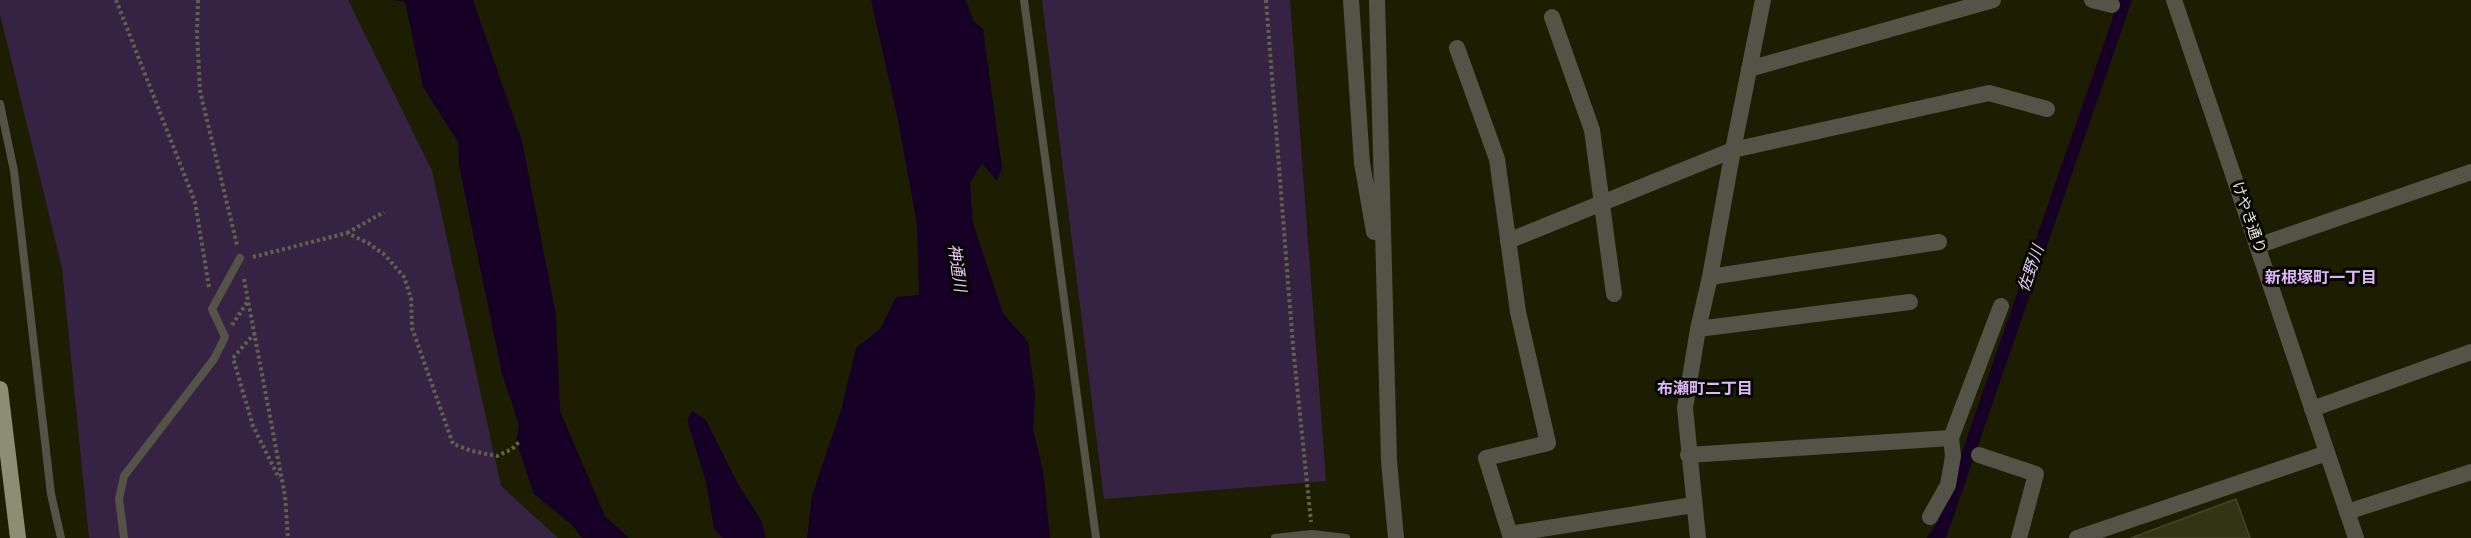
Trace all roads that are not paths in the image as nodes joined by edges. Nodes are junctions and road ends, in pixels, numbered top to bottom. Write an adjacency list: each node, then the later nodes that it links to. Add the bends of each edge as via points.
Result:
1 (1024, 0): 42 (lane)
2 (1351, 0): 22 (street, via 1362,163)
3 (1377, 0): 22 (street)
4 (1763, 0): 11 (street)
5 (1993, 0): 11 (street)
6 (2092, 0): 8 (street)
7 (2174, 0): 19 (street, けやき通り)
8 (2112, 5)
9 (1552, 16): 16 (street, via 1592,130)
10 (1457, 48): 17 (street, via 1497,159)
11 (1749, 69): 14 (street)
12 (0, 104): 40 (lane, via 15,171 51,494)
13 (2047, 109): 14 (street, via 1989,93)
14 (1733, 150): 16 (street); 21 (street)
15 (2471, 172): 19 (street)
16 (1601, 203): 17 (street); 23 (street)
17 (1508, 241): 38 (street, via 1518,312 1548,443 1486,458)
18 (1939, 242): 21 (street)
19 (2257, 246): 29 (street, けやき通り)
20 (240, 258): 41 (lane, via 212,309 225,337 214,359 124,476 120,499)
21 (1710, 277): 26 (street)
22 (1384, 286): 45 (street, via 1389,460)
23 (1614, 294)
24 (1910, 302): 26 (street)
25 (2001, 306): 30 (street)
26 (1698, 329): 32 (street, via 1685,408)
27 (2471, 352): 29 (street)
28 (0, 388): 39 (main road)
29 (2312, 409): 31 (street, けやき通り)
30 (1951, 438): 32 (street); 37 (street, via 1953,456 1948,485)
31 (2327, 453): 36 (street, けやき通り); 48 (street)
32 (1688, 455): 35 (street)
33 (1979, 455): 47 (street, via 2036,474)
34 (2471, 472): 36 (street)
35 (1693, 505): 38 (street); 46 (street)
36 (2347, 512): 49 (street, けやき通り)
37 (1929, 517)
38 (1510, 536)
39 (18, 538)
40 (61, 538)
41 (124, 538)
42 (1096, 538)
43 (1275, 538): 44 (lane, via 1312,534)
44 (1346, 538)
45 (1396, 538)
46 (1698, 538)
47 (2019, 538)
48 (2077, 538)
49 (2356, 538)

